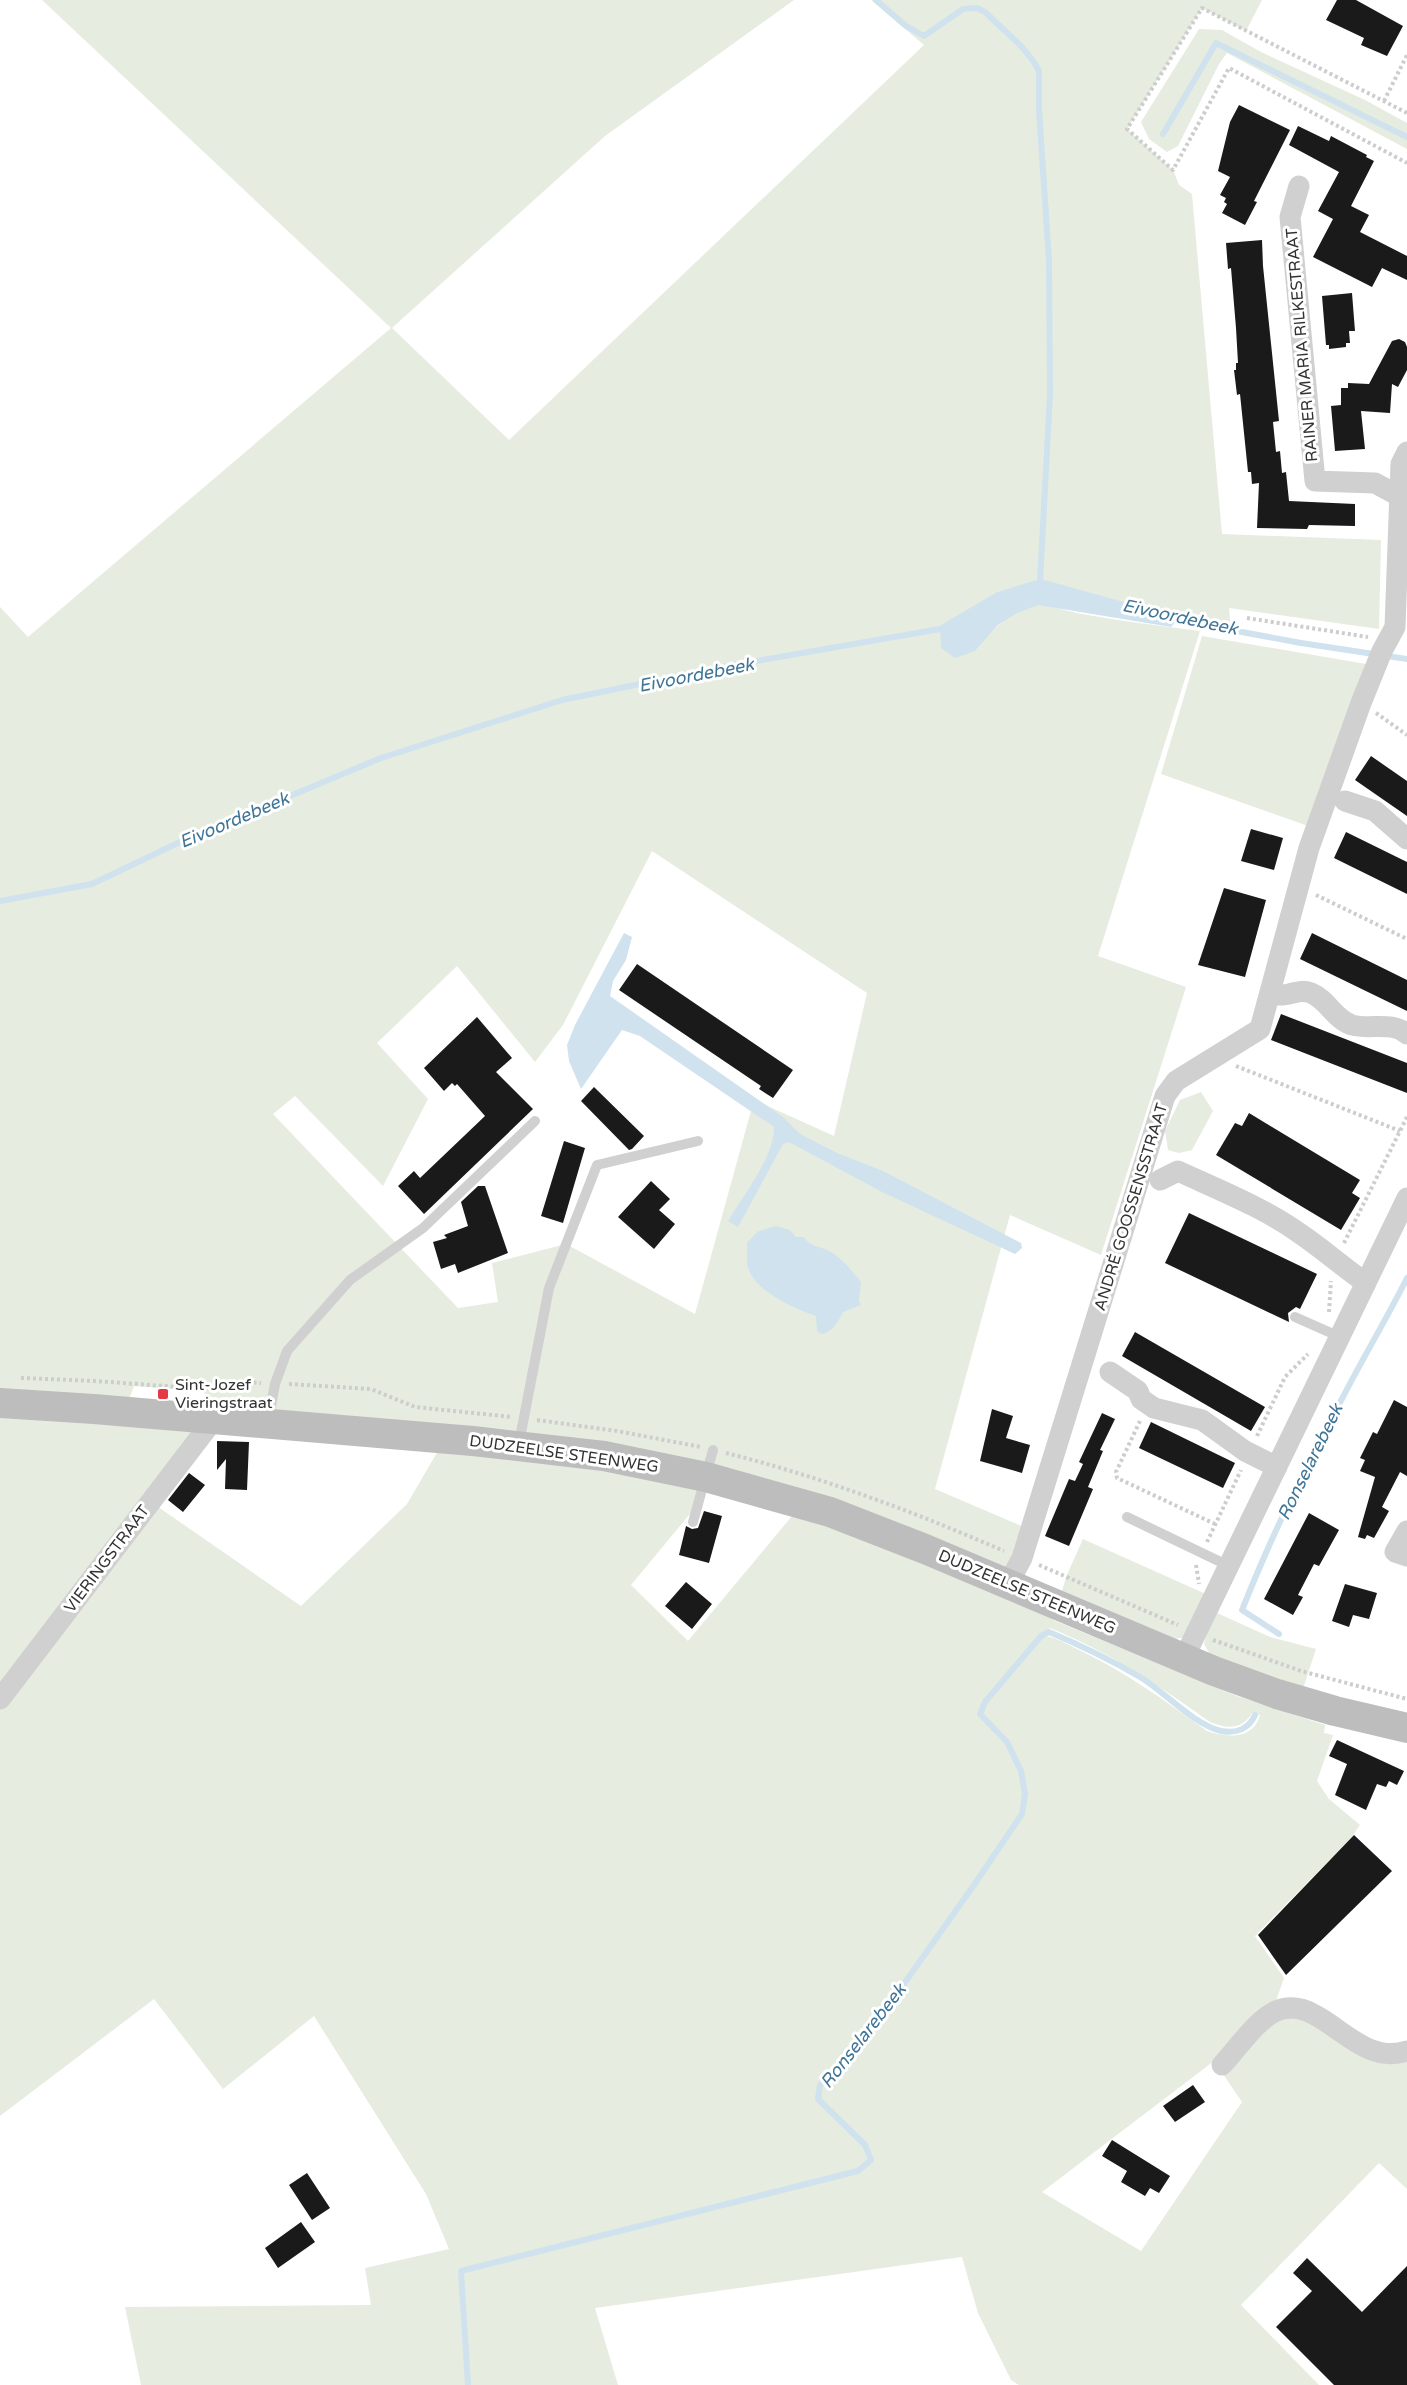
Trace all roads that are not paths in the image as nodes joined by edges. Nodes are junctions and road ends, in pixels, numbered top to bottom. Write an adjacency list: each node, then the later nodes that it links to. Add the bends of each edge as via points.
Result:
1 (1299, 186): 3 (street, RAINER MARIA RILKESTRAAT, via 1290,217 1315,481 1375,483)
2 (1407, 452): 3 (street, ANDRÉ GOOSSENSSTRAAT, via 1401,464)
3 (1403, 497): 27 (street, ANDRÉ GOOSSENSSTRAAT, via 1395,627 1361,703 1309,848 1260,1029 1176,1081 1165,1096 1022,1558)
4 (1345, 801): 5 (street, via 1374,811)
5 (1407, 839)
6 (1279, 995): 7 (street, via 1309,991 1352,1025 1400,1028)
7 (1407, 1034)
8 (535, 1121): 18 (lane, via 423,1228 350,1280 286,1351)
9 (698, 1141): 19 (lane, via 597,1165 549,1288)
10 (1160, 1180): 12 (street, ANDRÉ GOOSSENSSTRAAT, via 1178,1171 1258,1208 1302,1234)
11 (1407, 1198): 12 (street)
12 (1366, 1283): 14 (street)
13 (1295, 1317): 14 (lane)
14 (1334, 1334): 21 (street)
15 (1110, 1372): 21 (street, via 1138,1391 1141,1399 1154,1408 1202,1420 1249,1453)
16 (0, 1403): 17 (main road, DUDZEELSE STEENWEG)
17 (214, 1419): 18 (main road, DUDZEELSE STEENWEG); 29 (street, VIERINGSTRAAT)
18 (267, 1424): 19 (main road, DUDZEELSE STEENWEG)
19 (519, 1446): 20 (main road, DUDZEELSE STEENWEG)
20 (709, 1463): 23 (lane); 27 (main road, DUDZEELSE STEENWEG)
21 (1277, 1467): 26 (street)
22 (1126, 1517): 26 (lane)
23 (693, 1522)
24 (1407, 1531): 25 (street, via 1395,1552)
25 (1407, 1556)
26 (1229, 1566): 28 (street)
27 (1008, 1584): 28 (main road, DUDZEELSE STEENWEG)
28 (1184, 1658): 30 (main road, DUDZEELSE STEENWEG, via 1277,1694)
29 (0, 1699)
30 (1407, 1728)
31 (1407, 2051): 32 (street, via 1397,2055 1376,2053 1308,2011 1289,2006 1258,2025)
32 (1222, 2064)

